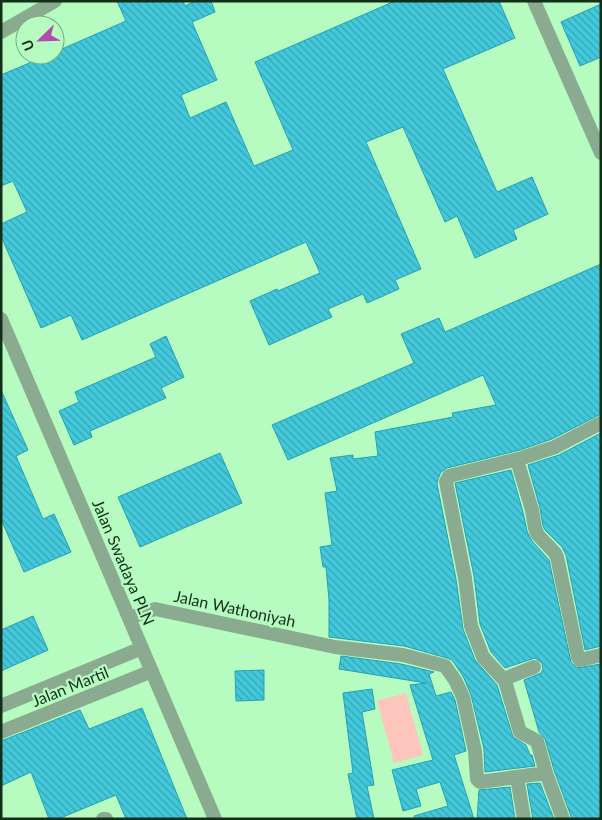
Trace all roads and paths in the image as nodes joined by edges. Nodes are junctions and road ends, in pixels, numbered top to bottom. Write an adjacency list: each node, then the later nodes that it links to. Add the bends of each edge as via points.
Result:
1 (54, 1): 3 (street)
2 (534, 1): 4 (street)
3 (1, 32)
4 (601, 152)
5 (1, 319): 8 (street, Jalan Swadaya PLN)
6 (601, 423): 7 (street, via 560,445)
7 (517, 460): 10 (street, via 535,528 557,557 578,657 580,660); 13 (street, via 450,476 446,482 471,626 483,657)
8 (130, 618): 9 (street, Jalan Swadaya PLN); 17 (street, Jalan Wathoniyah, via 155,609 335,647 403,655 445,666 463,696 475,750 477,779 480,782)
9 (142, 648): 12 (street, Jalan Swadaya PLN); 14 (street, Jalan Martil)
10 (601, 655)
11 (534, 667): 13 (street)
12 (152, 671): 15 (street, Jalan Martil); 18 (street, Jalan Swadaya PLN)
13 (504, 679): 16 (street, via 520,732 536,739)
14 (1, 706)
15 (1, 732)
16 (546, 773): 17 (street); 20 (street)
17 (517, 777): 19 (street)
18 (215, 819)
19 (524, 819)
20 (563, 819)

